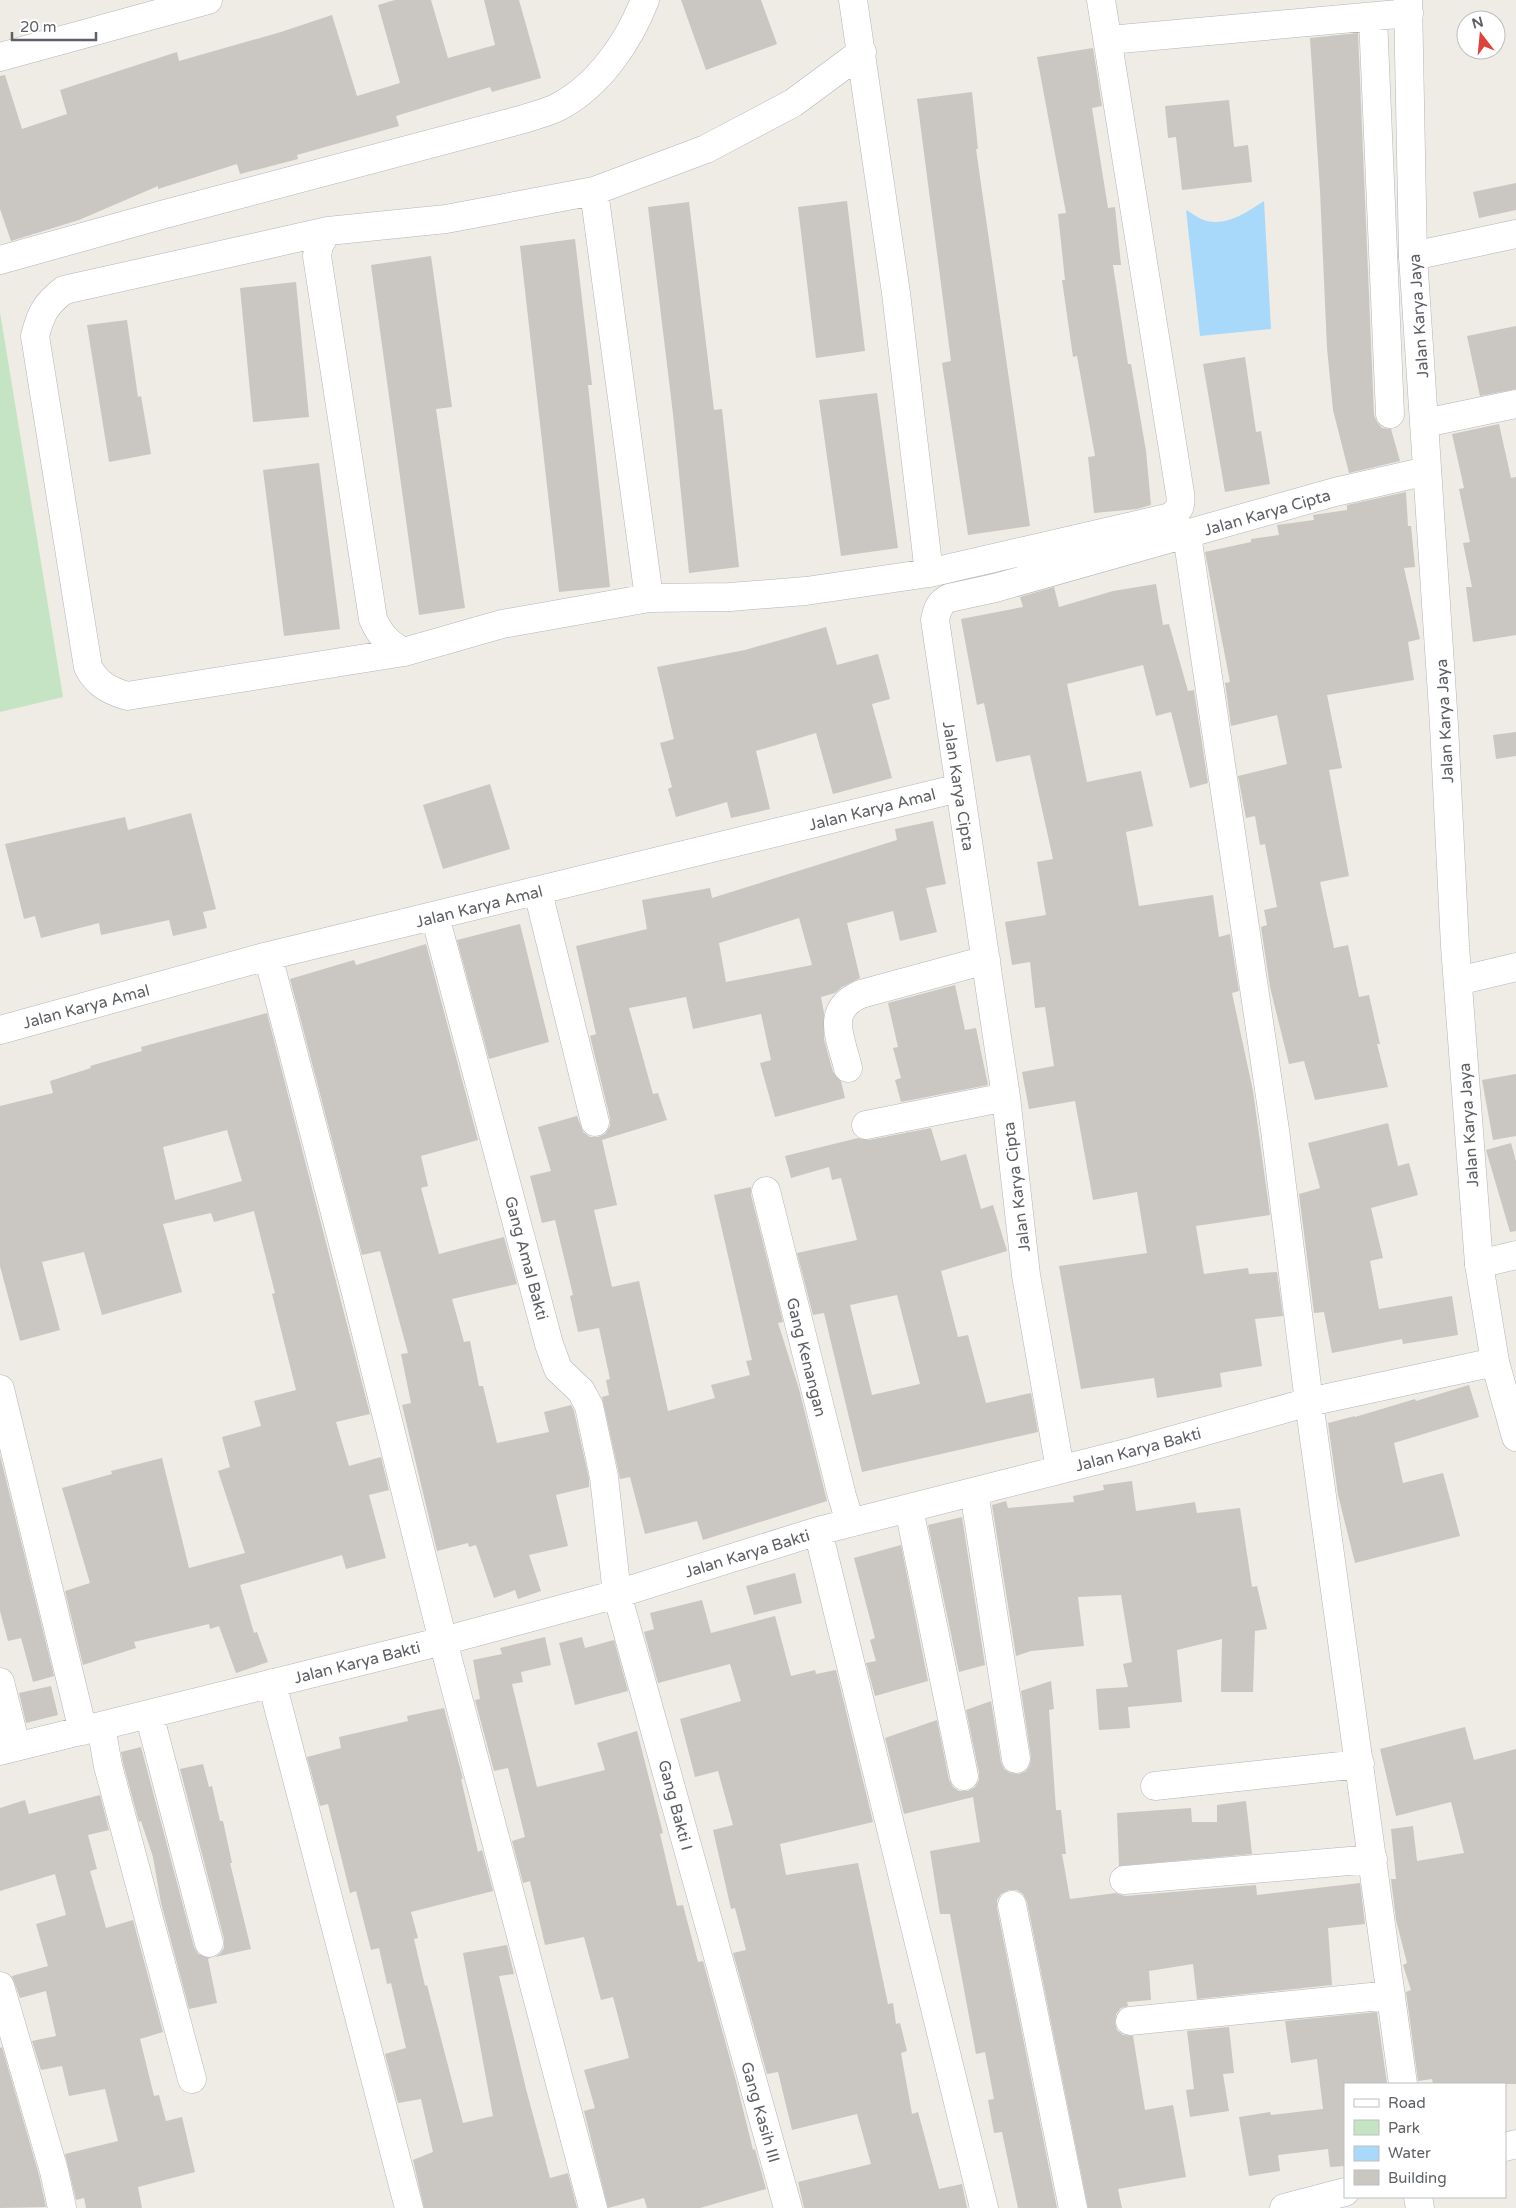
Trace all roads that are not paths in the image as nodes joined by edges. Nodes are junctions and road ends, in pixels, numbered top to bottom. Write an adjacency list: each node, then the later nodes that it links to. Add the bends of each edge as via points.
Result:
1 (208, 0): 9 (street)
2 (646, 0): 14 (street, via 637,21 601,72 582,92 559,106 524,120)
3 (853, 0): 8 (street)
4 (1102, 0): 7 (street)
5 (1409, 7): 6 (street); 13 (street, Jalan Karya Jaya)
6 (1373, 18): 7 (street); 16 (street)
7 (1109, 40): 20 (street, via 1181,503 1176,514 1167,518)
8 (862, 52): 10 (street, via 793,103 706,149); 20 (street, via 896,294)
9 (0, 57)
10 (594, 192): 11 (street, via 446,220); 21 (street)
11 (328, 231): 22 (street, via 319,245 317,256 373,619 383,637); 22 (street, via 64,290 49,302 40,315 35,336 88,667 95,680 108,690 127,696)
12 (1516, 234): 13 (street)
13 (1413, 256): 17 (street, Jalan Karya Jaya)
14 (0, 260)
15 (1516, 404): 17 (street)
16 (1390, 414)
17 (1425, 423): 18 (street, Jalan Karya Jaya)
18 (1427, 471): 19 (street, Jalan Karya Cipta, via 1336,492); 29 (street, Jalan Karya Jaya)
19 (1187, 534): 23 (street, Jalan Karya Cipta, via 942,602 935,620); 40 (street, via 1275,1130)
20 (928, 573): 21 (street, via 806,591 730,597)
21 (649, 598): 22 (street, via 502,624)
22 (404, 652)
23 (959, 788): 24 (street, Jalan Karya Amal); 27 (street, Jalan Karya Cipta)
24 (538, 892): 25 (street, Jalan Karya Amal); 33 (street)
25 (435, 916): 26 (street, Jalan Karya Amal); 47 (street, Gang Amal Bakti, via 549,1344 558,1369 581,1391 589,1406 604,1477)
26 (268, 956): 30 (street, Jalan Karya Amal); 48 (street)
27 (986, 960): 31 (street, via 861,994 846,1001 838,1013 838,1026); 32 (street, Jalan Karya Cipta)
28 (1516, 967): 29 (street)
29 (1458, 981): 37 (street, Jalan Karya Jaya)
30 (0, 1030)
31 (848, 1068)
32 (1006, 1098): 34 (street); 42 (street, Jalan Karya Cipta, via 1026,1275)
33 (595, 1122)
34 (866, 1125)
35 (766, 1191): 45 (street, Gang Kenangan)
36 (1516, 1255): 37 (street)
37 (1478, 1264): 38 (street, Jalan Karya Jaya)
38 (1495, 1362): 40 (street, Jalan Karya Bakti); 41 (street, Jalan Karya Jaya)
39 (0, 1389): 52 (street)
40 (1309, 1402): 42 (street, Jalan Karya Bakti); 55 (street)
41 (1516, 1437)
42 (1060, 1469): 43 (street, Jalan Karya Bakti)
43 (974, 1492): 44 (street, Jalan Karya Bakti); 54 (street)
44 (909, 1509): 45 (street, Jalan Karya Bakti); 56 (street)
45 (850, 1522): 46 (street, Jalan Karya Bakti)
46 (818, 1531): 47 (street, Jalan Karya Bakti); 73 (street)
47 (617, 1594): 48 (street, Jalan Karya Bakti); 64 (street, Gang Bakti I)
48 (443, 1641): 50 (street, Jalan Karya Bakti); 71 (street)
49 (0, 1682): 53 (street)
50 (272, 1683): 51 (street, Jalan Karya Bakti); 70 (street)
51 (149, 1714): 52 (street, Jalan Karya Bakti); 61 (street)
52 (92, 1728): 53 (street, Jalan Karya Bakti); 66 (street, via 108,1766)
53 (8, 1748)
54 (1016, 1759)
55 (1360, 1764): 57 (street); 58 (street)
56 (964, 1776)
57 (1155, 1786)
58 (1373, 1859): 59 (street); 63 (street)
59 (1124, 1880)
60 (1012, 1905): 74 (street)
61 (209, 1943)
62 (0, 1986): 69 (street)
63 (1391, 1995): 65 (street); 67 (street)
64 (734, 2017): 72 (street, Gang Kasih III)
65 (1130, 2021)
66 (192, 2079)
67 (1403, 2083)
68 (1344, 2192): 75 (street)
69 (62, 2208)
70 (410, 2208)
71 (593, 2208)
72 (788, 2208)
73 (984, 2208)
74 (1073, 2208)
75 (1284, 2208)

